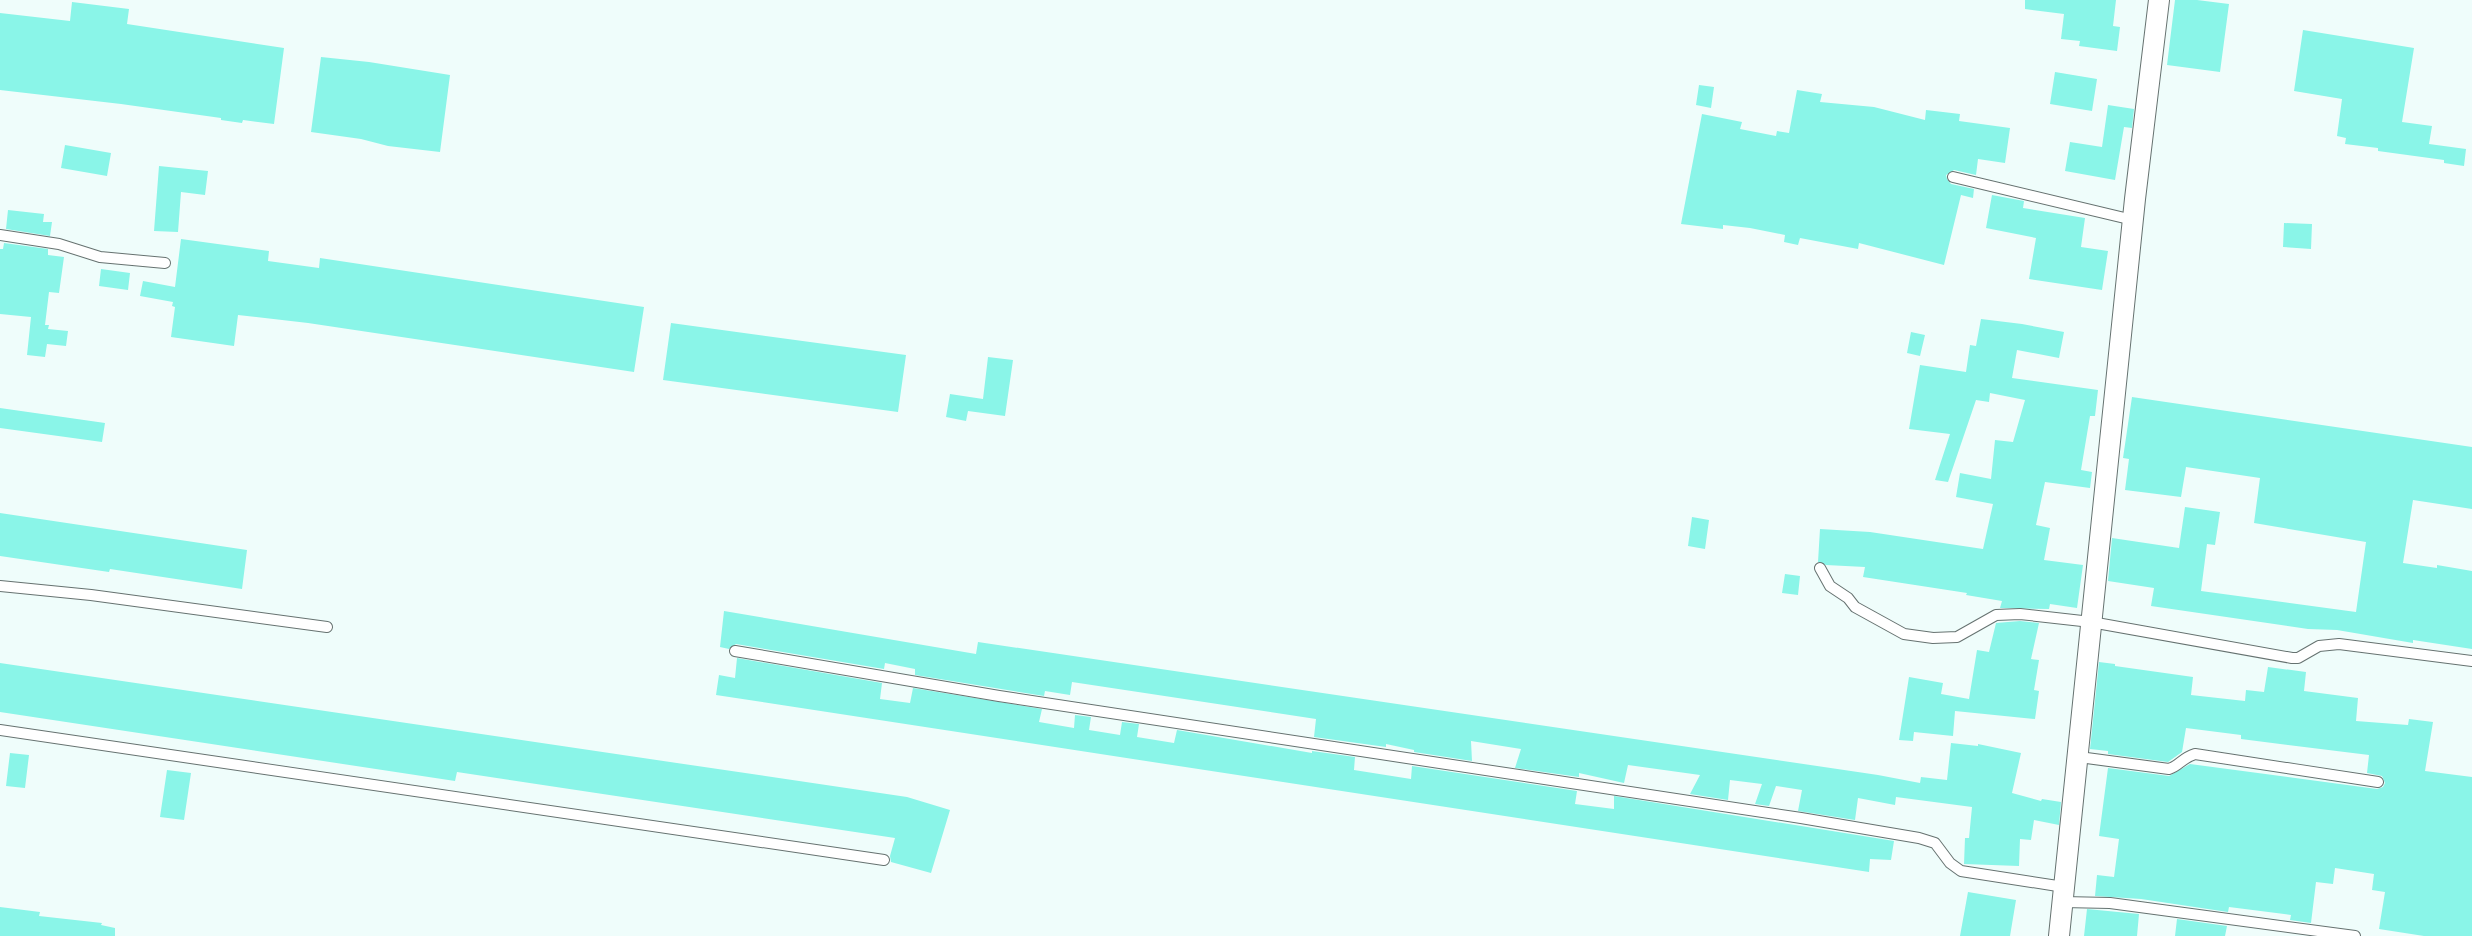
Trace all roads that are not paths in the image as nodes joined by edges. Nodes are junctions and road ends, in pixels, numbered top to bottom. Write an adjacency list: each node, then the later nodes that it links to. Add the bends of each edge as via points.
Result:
1 (2159, 0): 3 (street)
2 (1953, 177): 3 (lane)
3 (2133, 220): 8 (street)
4 (0, 235): 5 (lane, via 59,244 100,257)
5 (165, 263)
6 (1820, 568): 8 (lane, via 1830,586 1855,607 1904,634 1957,638 1996,615 2020,614)
7 (0, 586): 9 (lane, via 90,594)
8 (2092, 622): 11 (lane, via 2292,658 2319,646 2339,644); 13 (street)
9 (327, 628)
10 (734, 651): 16 (lane, via 999,696 1919,838 1935,843 1950,863 1961,871)
11 (2472, 661)
12 (0, 730): 15 (lane)
13 (2079, 757): 14 (lane, via 2169,769 2184,757 2195,754); 16 (street)
14 (2378, 782)
15 (884, 860)
16 (2063, 894): 17 (street); 18 (lane, via 2110,904)
17 (2059, 936)
18 (2355, 936)

